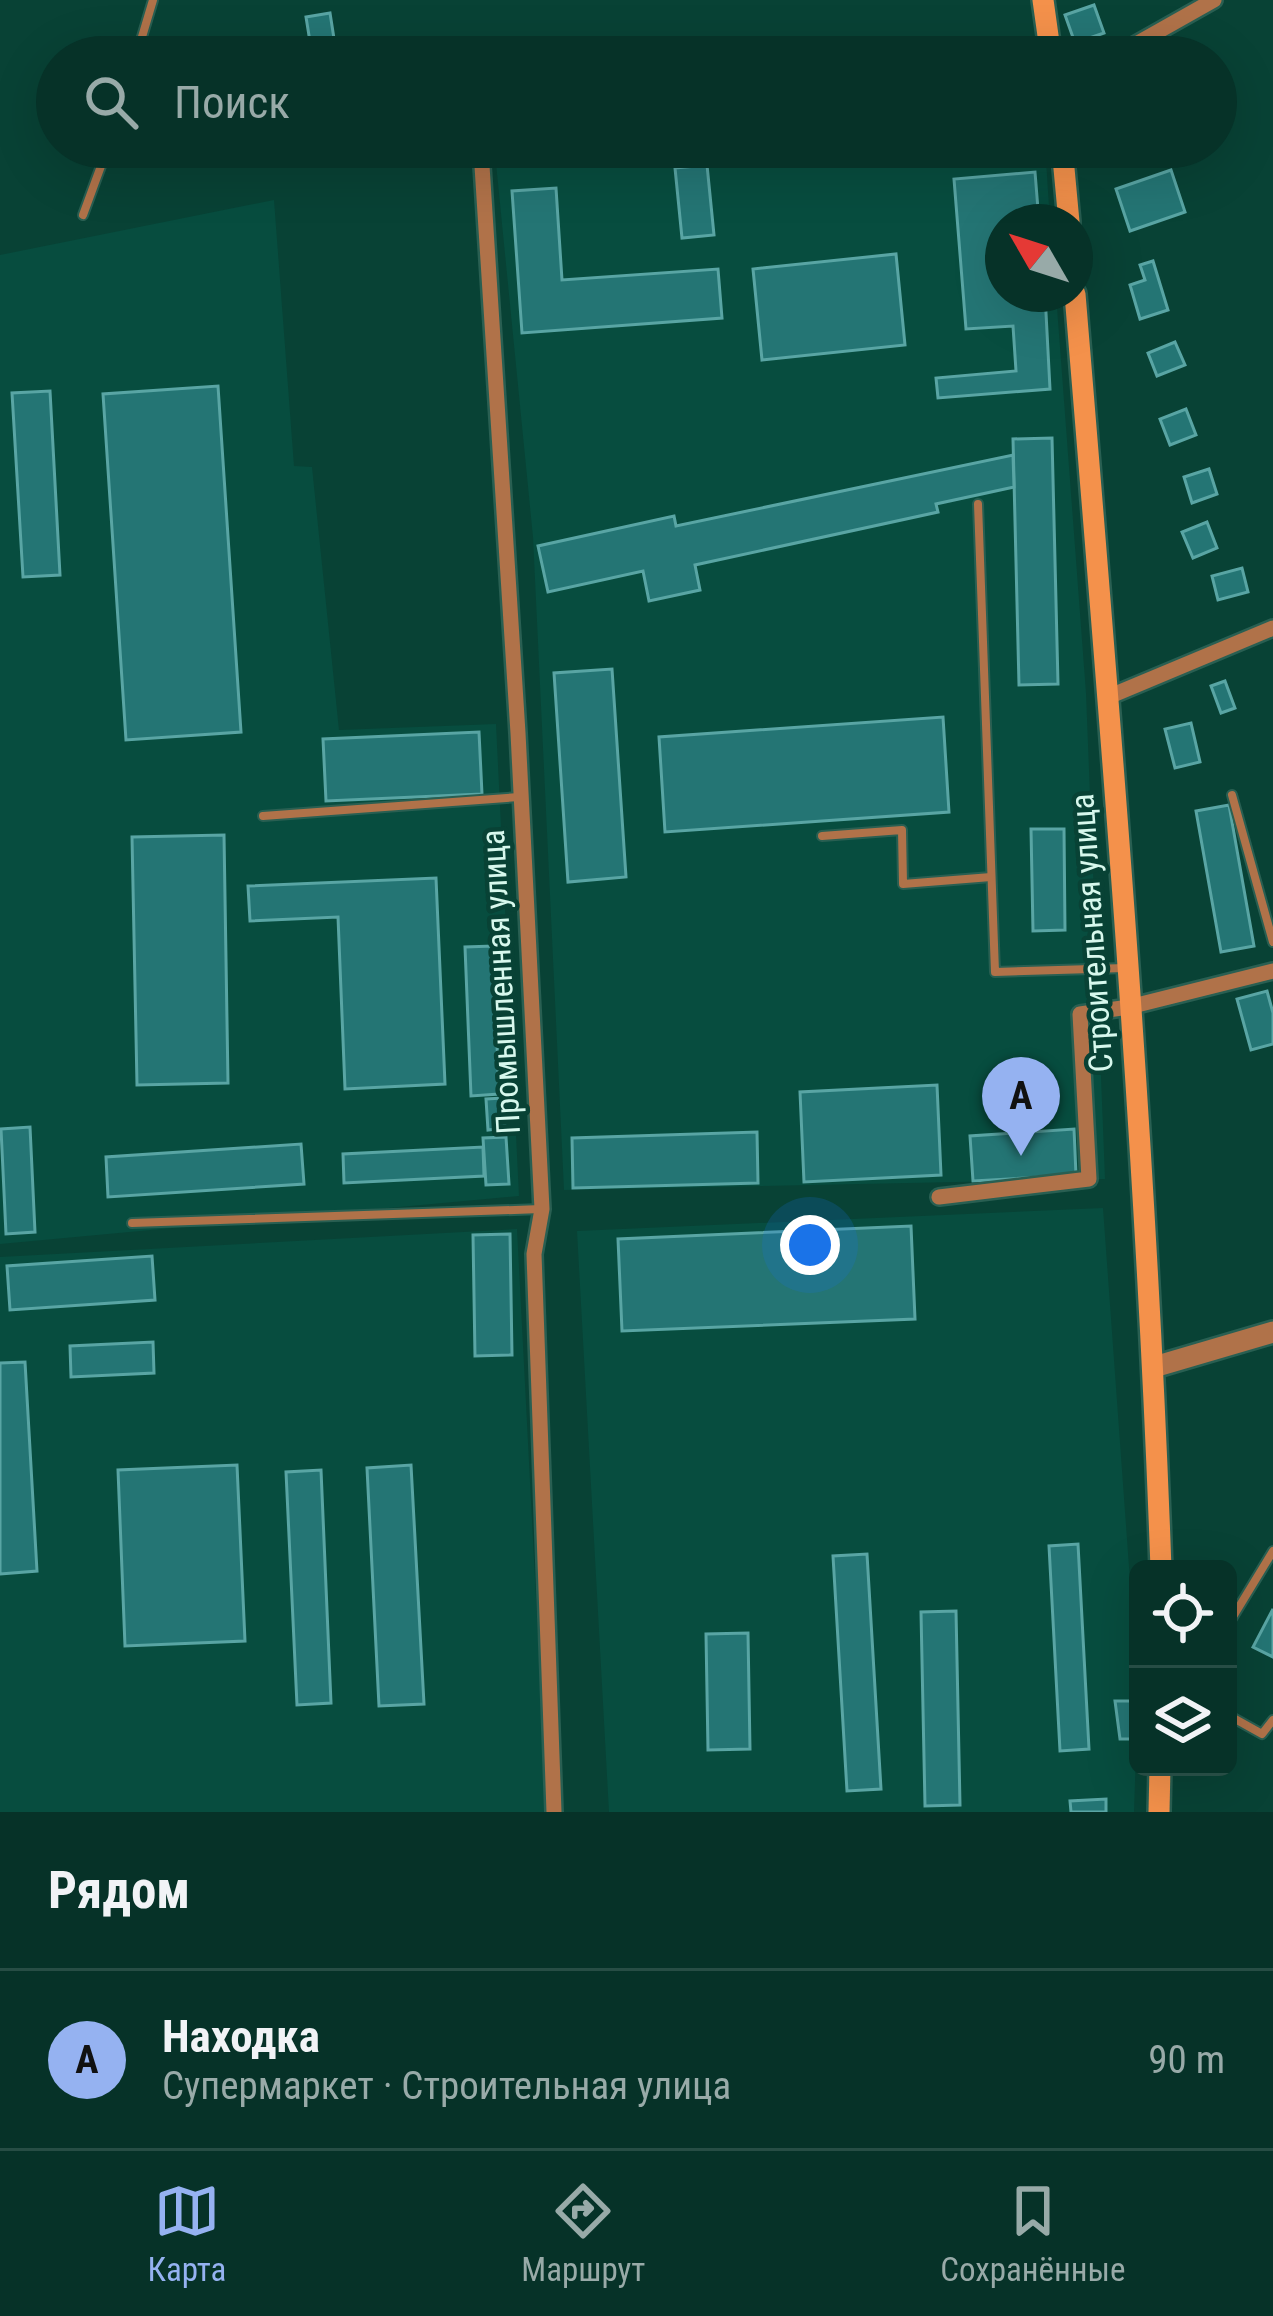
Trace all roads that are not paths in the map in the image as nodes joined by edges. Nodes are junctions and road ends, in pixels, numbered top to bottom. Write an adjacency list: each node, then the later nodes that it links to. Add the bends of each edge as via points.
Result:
1 (153, 0): 4 (lane)
2 (1043, 0): 5 (main road)
3 (1214, 0): 6 (street)
4 (142, 36)
5 (1048, 36)
6 (1150, 36)
7 (100, 168): 11 (lane)
8 (482, 168): 17 (street, Промышленная улица)
9 (1064, 168): 10 (main road)
10 (1067, 204)
11 (83, 215)
12 (1076, 312): 15 (main road, Строительная улица)
13 (978, 504): 20 (lane)
14 (1273, 628): 15 (street)
15 (1108, 697): 22 (main road, Строительная улица)
16 (1232, 795): 21 (lane)
17 (521, 797): 18 (lane); 26 (street, Промышленная улица)
18 (263, 816)
19 (822, 836): 20 (lane, via 902,830 903,884)
20 (991, 878): 22 (lane, via 995,972)
21 (1273, 942)
22 (1126, 968): 24 (main road, Строительная улица)
23 (1273, 971): 24 (street)
24 (1129, 1006): 25 (street, via 1080,1014 1089,1179); 29 (main road, Строительная улица)
25 (939, 1197)
26 (542, 1208): 27 (lane); 36 (street, Промышленная улица, via 534,1254)
27 (132, 1223)
28 (1273, 1332): 29 (street)
29 (1154, 1367): 31 (main road, Строительная улица)
30 (1273, 1551): 32 (lane)
31 (1162, 1560)
32 (1237, 1610)
33 (1237, 1720): 34 (lane, via 1262,1735)
34 (1273, 1720)
35 (1160, 1776): 37 (main road)
36 (554, 1812)
37 (1159, 1812)

